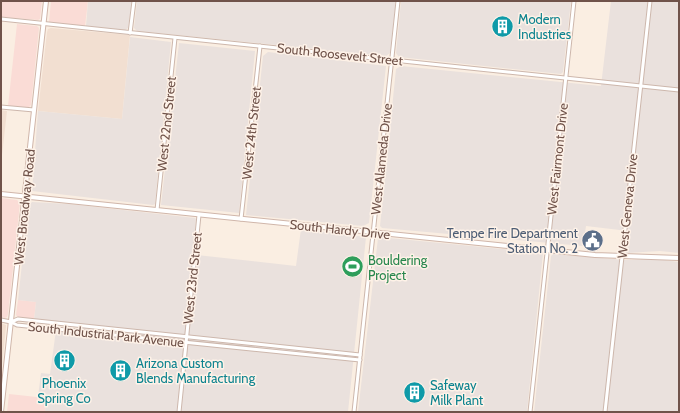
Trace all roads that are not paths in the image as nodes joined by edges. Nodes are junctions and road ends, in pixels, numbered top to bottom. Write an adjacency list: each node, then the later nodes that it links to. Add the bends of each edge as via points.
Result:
1 (46, 1): 7 (street, West Broadway Road)
2 (134, 1): 8 (street)
3 (398, 1): 11 (street, West Alameda Drive)
4 (574, 1): 12 (street, West Fairmont Drive)
5 (650, 1): 13 (street, West Geneva Drive)
6 (1, 20): 7 (street, South Roosevelt Street)
7 (44, 24): 8 (street, South Roosevelt Street); 16 (street, West Broadway Road)
8 (130, 33): 9 (street, South Roosevelt Street)
9 (175, 38): 10 (street, South Roosevelt Street); 19 (street, West 22nd Street)
10 (260, 46): 11 (street, South Roosevelt Street); 21 (street, West 24th Street)
11 (392, 60): 12 (street, South Roosevelt Street); 22 (street, West Alameda Drive)
12 (566, 78): 13 (street, South Roosevelt Street); 23 (street, West Fairmont Drive)
13 (641, 85): 14 (street, South Roosevelt Street); 24 (street, West Geneva Drive)
14 (679, 90)
15 (1, 107): 16 (street)
16 (34, 110): 18 (street, West Broadway Road)
17 (1, 194): 18 (street, South Hardy Drive)
18 (25, 197): 19 (street, South Hardy Drive); 27 (street, West Broadway Road)
19 (157, 210): 20 (street, South Hardy Drive)
20 (199, 215): 21 (street, South Hardy Drive); 28 (street, West 23rd Street)
21 (241, 219): 22 (street, South Hardy Drive)
22 (373, 233): 23 (street, South Hardy Drive); 30 (street, West Alameda Drive)
23 (548, 250): 24 (street, South Hardy Drive); 35 (street, West Fairmont Drive)
24 (622, 257): 25 (street, South Hardy Drive); 36 (street, West Geneva Drive)
25 (679, 258)
26 (1, 320): 27 (street)
27 (11, 322): 28 (street, South Industrial Park Avenue, via 18,319); 29 (street, South Industrial Park Avenue, via 17,325); 32 (street, West Broadway Road)
28 (186, 337): 29 (street, West 23rd Street); 30 (street, South Industrial Park Avenue)
29 (185, 342): 31 (street, South Industrial Park Avenue); 33 (street, West 23rd Street)
30 (360, 355): 31 (street, West Alameda Drive)
31 (360, 360): 34 (street, West Alameda Drive)
32 (1, 412)
33 (179, 412)
34 (354, 412)
35 (530, 412)
36 (605, 412)

